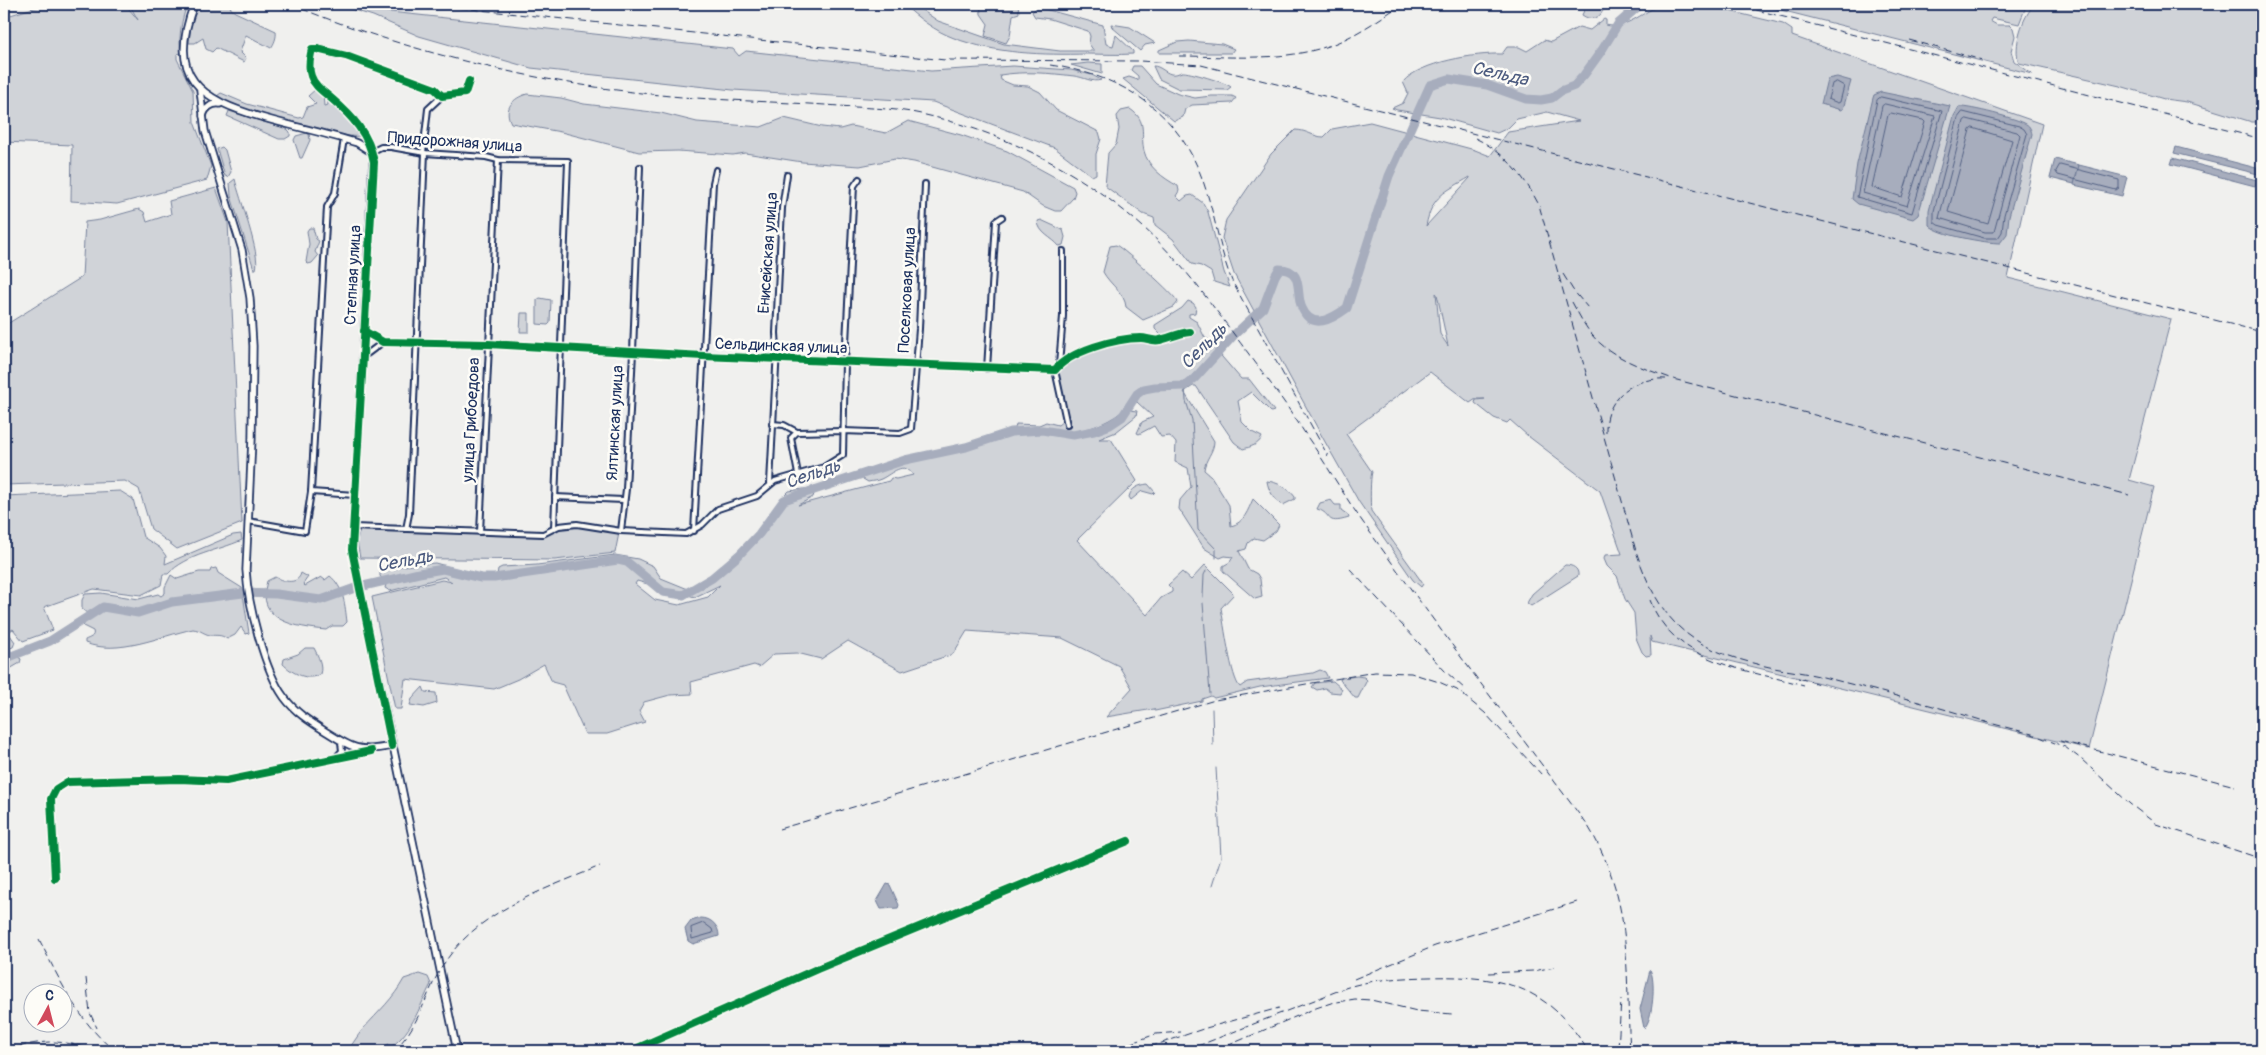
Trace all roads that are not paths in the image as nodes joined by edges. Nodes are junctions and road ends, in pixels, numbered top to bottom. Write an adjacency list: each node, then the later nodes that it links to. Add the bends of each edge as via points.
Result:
1 (194, 4): 3 (main road, via 184,48 194,83)
2 (469, 81): 4 (street, via 465,93)
3 (200, 90): 5 (main road); 6 (main road)
4 (442, 96): 8 (street, Степная улица, via 436,89 364,62 312,49 311,76 320,89 357,122); 9 (street, via 428,109)
5 (222, 104): 6 (main road, via 206,109); 7 (main road)
6 (202, 120): 43 (main road, via 242,250 249,289 253,346)
7 (344, 139): 8 (main road, via 365,146); 39 (street, via 335,193 327,207)
8 (371, 152): 9 (street, Придорожная улица, via 391,147); 18 (main road, Степная улица, via 374,166)
9 (424, 153): 10 (street, Придорожная улица); 21 (street)
10 (498, 160): 22 (street, улица Грибоедова); 23 (street, Придорожная улица, via 568,161)
11 (640, 167): 24 (street, Ялтинская улица)
12 (716, 170): 25 (street)
13 (786, 175): 27 (street, Енисейская улица)
14 (859, 179): 28 (street, via 854,186)
15 (925, 184): 29 (street, Поселковая улица)
16 (1002, 217): 31 (street, via 996,221)
17 (1063, 251): 30 (street)
18 (364, 331): 20 (street); 26 (main road, Степная улица)
19 (1190, 332): 30 (street, via 1161,340 1116,340)
20 (383, 342): 21 (street, Сельдинская улица); 26 (street)
21 (418, 342): 22 (street, Сельдинская улица); 46 (street)
22 (488, 344): 23 (street, Сельдинская улица); 49 (street, улица Грибоедова)
23 (561, 348): 24 (street, Сельдинская улица); 41 (street)
24 (633, 352): 25 (street, Сельдинская улица); 42 (street, Ялтинская улица)
25 (703, 356): 27 (street, Сельдинская улица); 48 (street)
26 (362, 358): 40 (main road, Степная улица)
27 (776, 359): 28 (street, Сельдинская улица); 33 (street, Енисейская улица)
28 (845, 362): 29 (street, Сельдинская улица); 35 (street)
29 (916, 365): 31 (street, Сельдинская улица); 35 (street, Поселковая улица, via 912,426 908,431 900,434)
30 (1059, 365): 32 (street)
31 (987, 369): 32 (street, Сельдинская улица)
32 (1054, 370): 34 (street)
33 (772, 424): 36 (street, via 784,425); 38 (street, Енисейская улица)
34 (1067, 425)
35 (843, 431): 36 (street); 37 (street, via 843,455 824,467)
36 (797, 432): 37 (street, via 791,438)
37 (798, 474): 38 (street)
38 (770, 483): 48 (street, via 757,496 718,510)
39 (312, 492): 40 (street); 43 (street, via 305,531)
40 (355, 495): 44 (main road, Степная улица)
41 (555, 496): 42 (street); 45 (street)
42 (623, 500): 47 (street, Ялтинская улица)
43 (248, 521): 50 (main road, via 246,578 268,666 278,689 301,716)
44 (353, 527): 46 (street); 51 (main road, Степная улица, via 355,570)
45 (554, 528): 47 (street, via 587,525); 49 (street, via 543,534)
46 (406, 529): 49 (street)
47 (622, 530): 48 (street, via 686,534)
48 (694, 531)
49 (480, 532)
50 (339, 740): 52 (main road, via 354,748); 53 (street, via 342,751)
51 (392, 746): 52 (main road); 56 (main road, Степная улица)
52 (371, 751): 53 (street)
53 (335, 758): 55 (street, via 226,781 67,782 56,789 51,799)
54 (1128, 841): 57 (street)
55 (54, 878)
56 (457, 1051)
57 (631, 1051)

